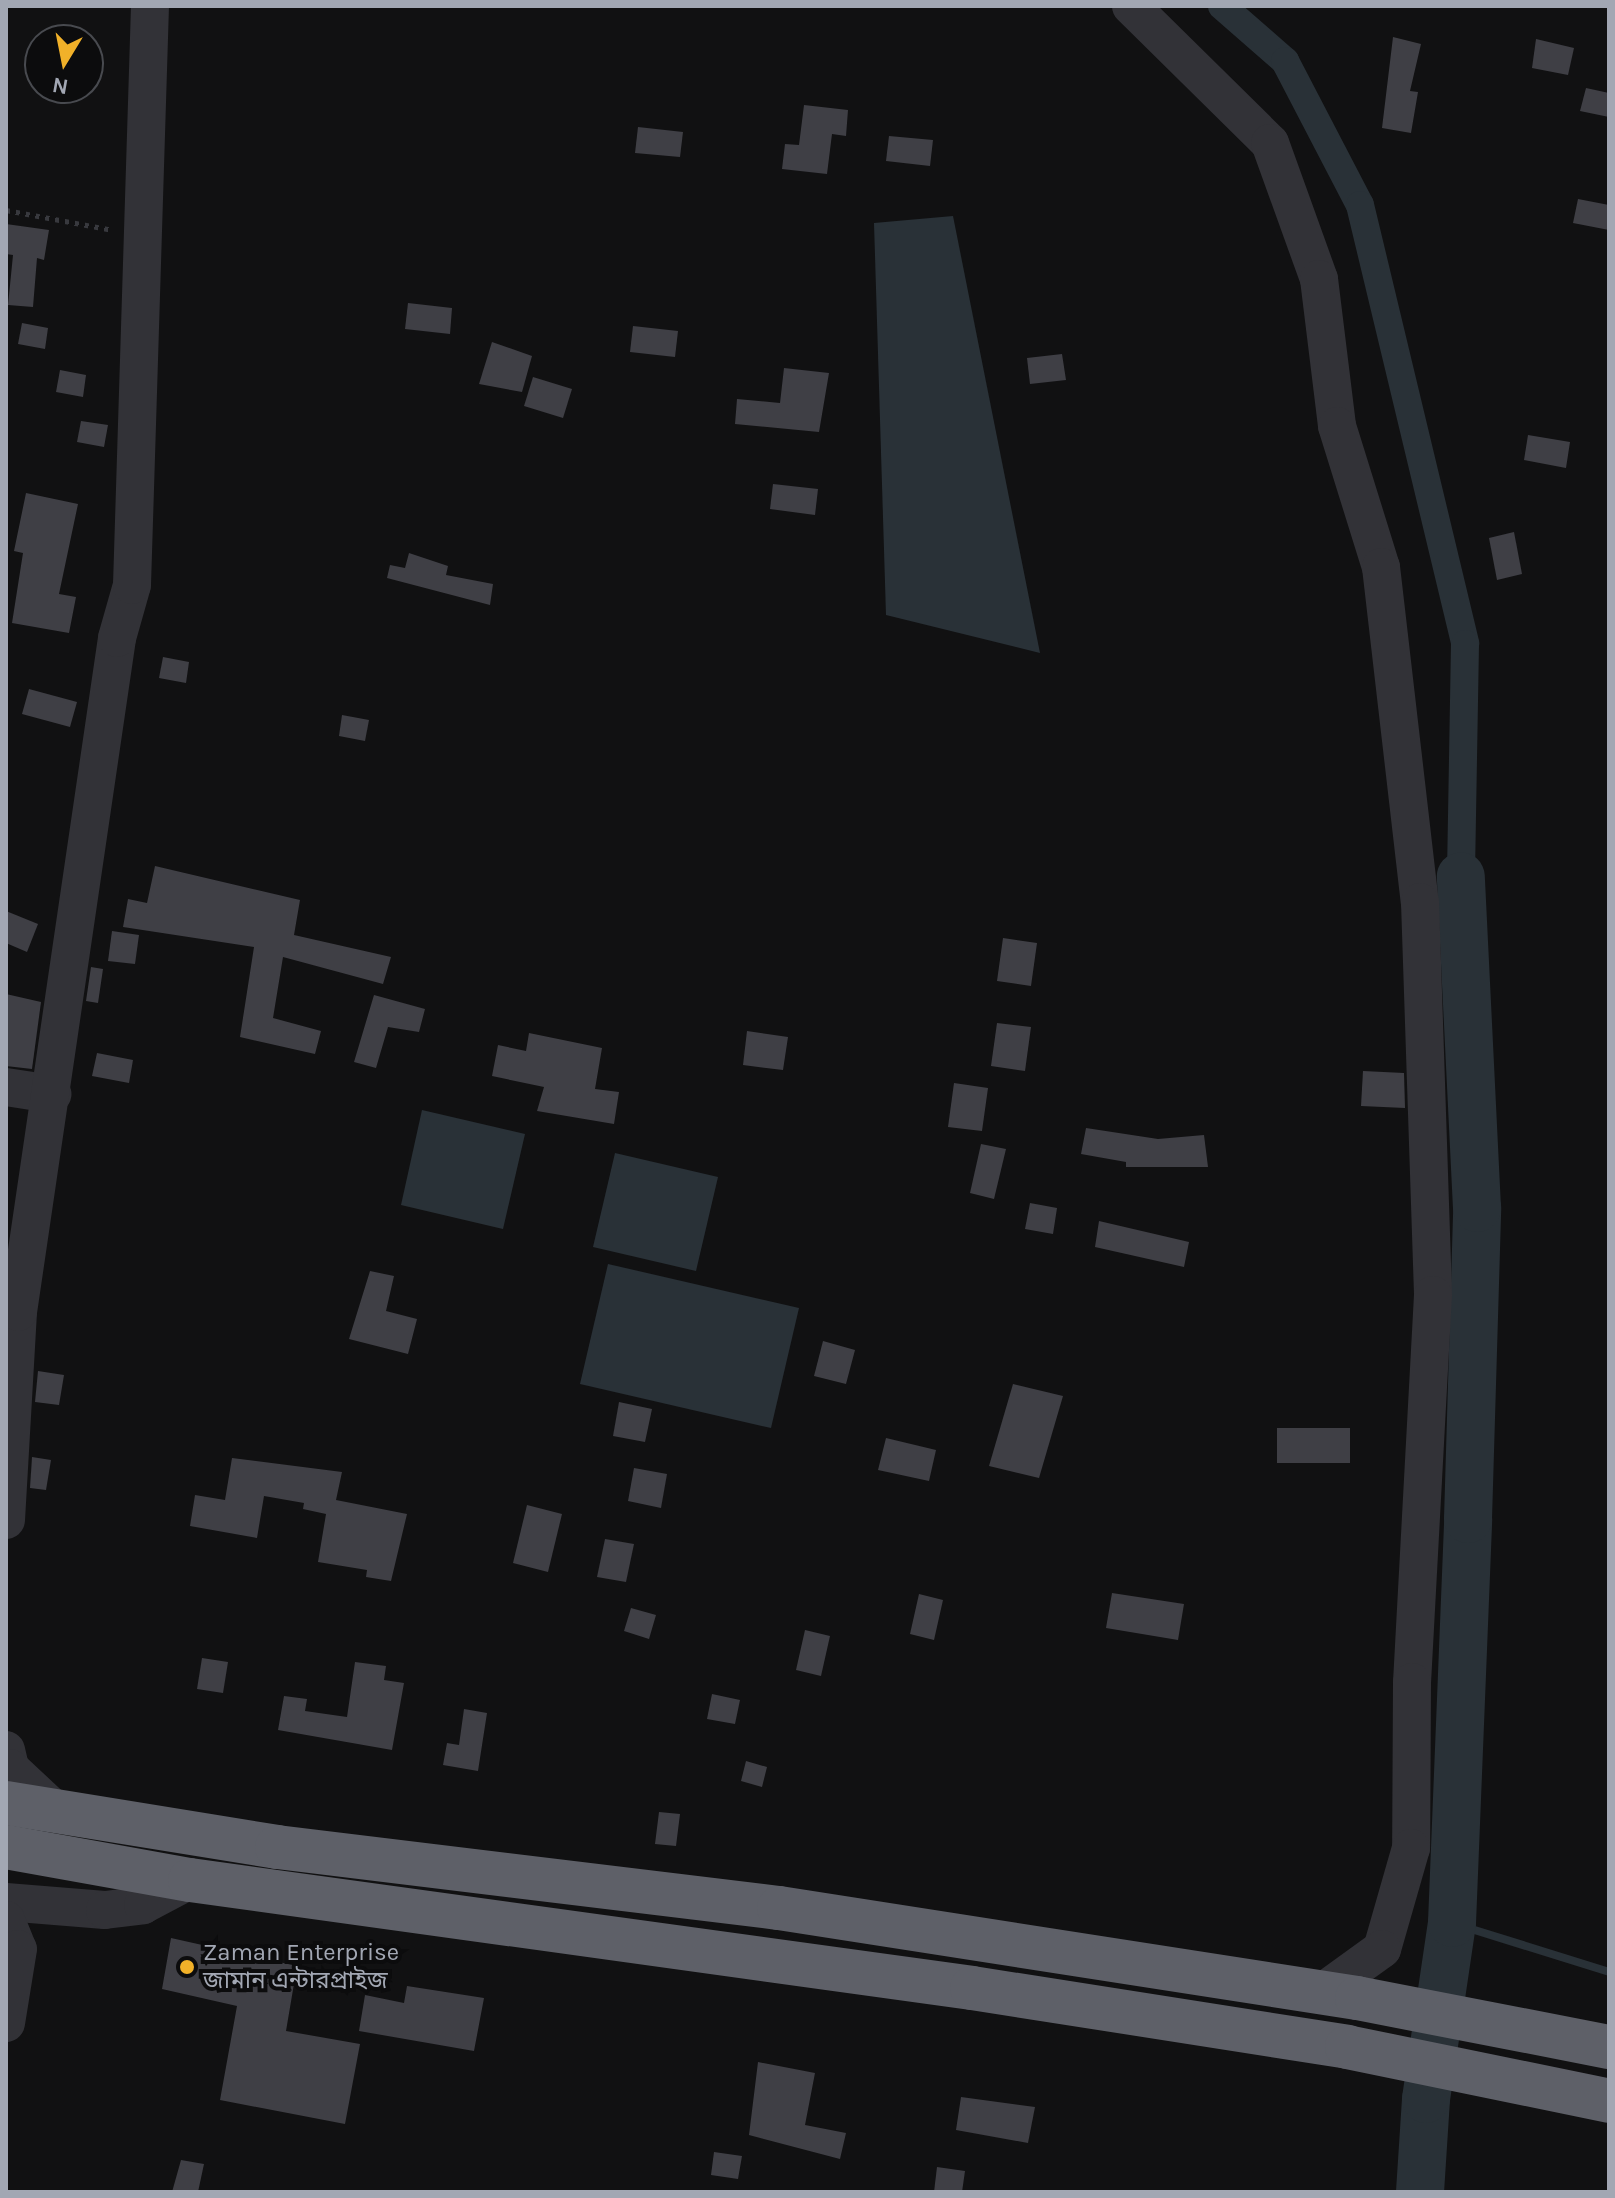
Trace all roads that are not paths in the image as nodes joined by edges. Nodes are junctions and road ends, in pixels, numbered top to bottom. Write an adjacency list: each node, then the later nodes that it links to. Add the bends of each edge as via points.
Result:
1 (150, 6): 4 (street, via 132,585 117,638)
2 (1131, 6): 12 (street, via 1270,143 1319,279 1337,426 1381,567 1420,902 1433,1295 1414,1635 1411,1848 1382,1949)
3 (6, 1087): 4 (street)
4 (52, 1094): 5 (street, via 18,1312)
5 (6, 1520)
6 (6, 1750): 7 (street)
7 (32, 1808): 12 (highway, via 277,1847 779,1908)
8 (14, 1849): 9 (highway)
9 (190, 1880): 10 (street, via 143,1905 105,1910); 15 (highway, via 972,1988 1347,2047)
10 (6, 1902)
11 (6, 1920): 13 (street, via 18,1949)
12 (1339, 1996): 14 (highway)
13 (6, 2023)
14 (1609, 2047)
15 (1609, 2101)

